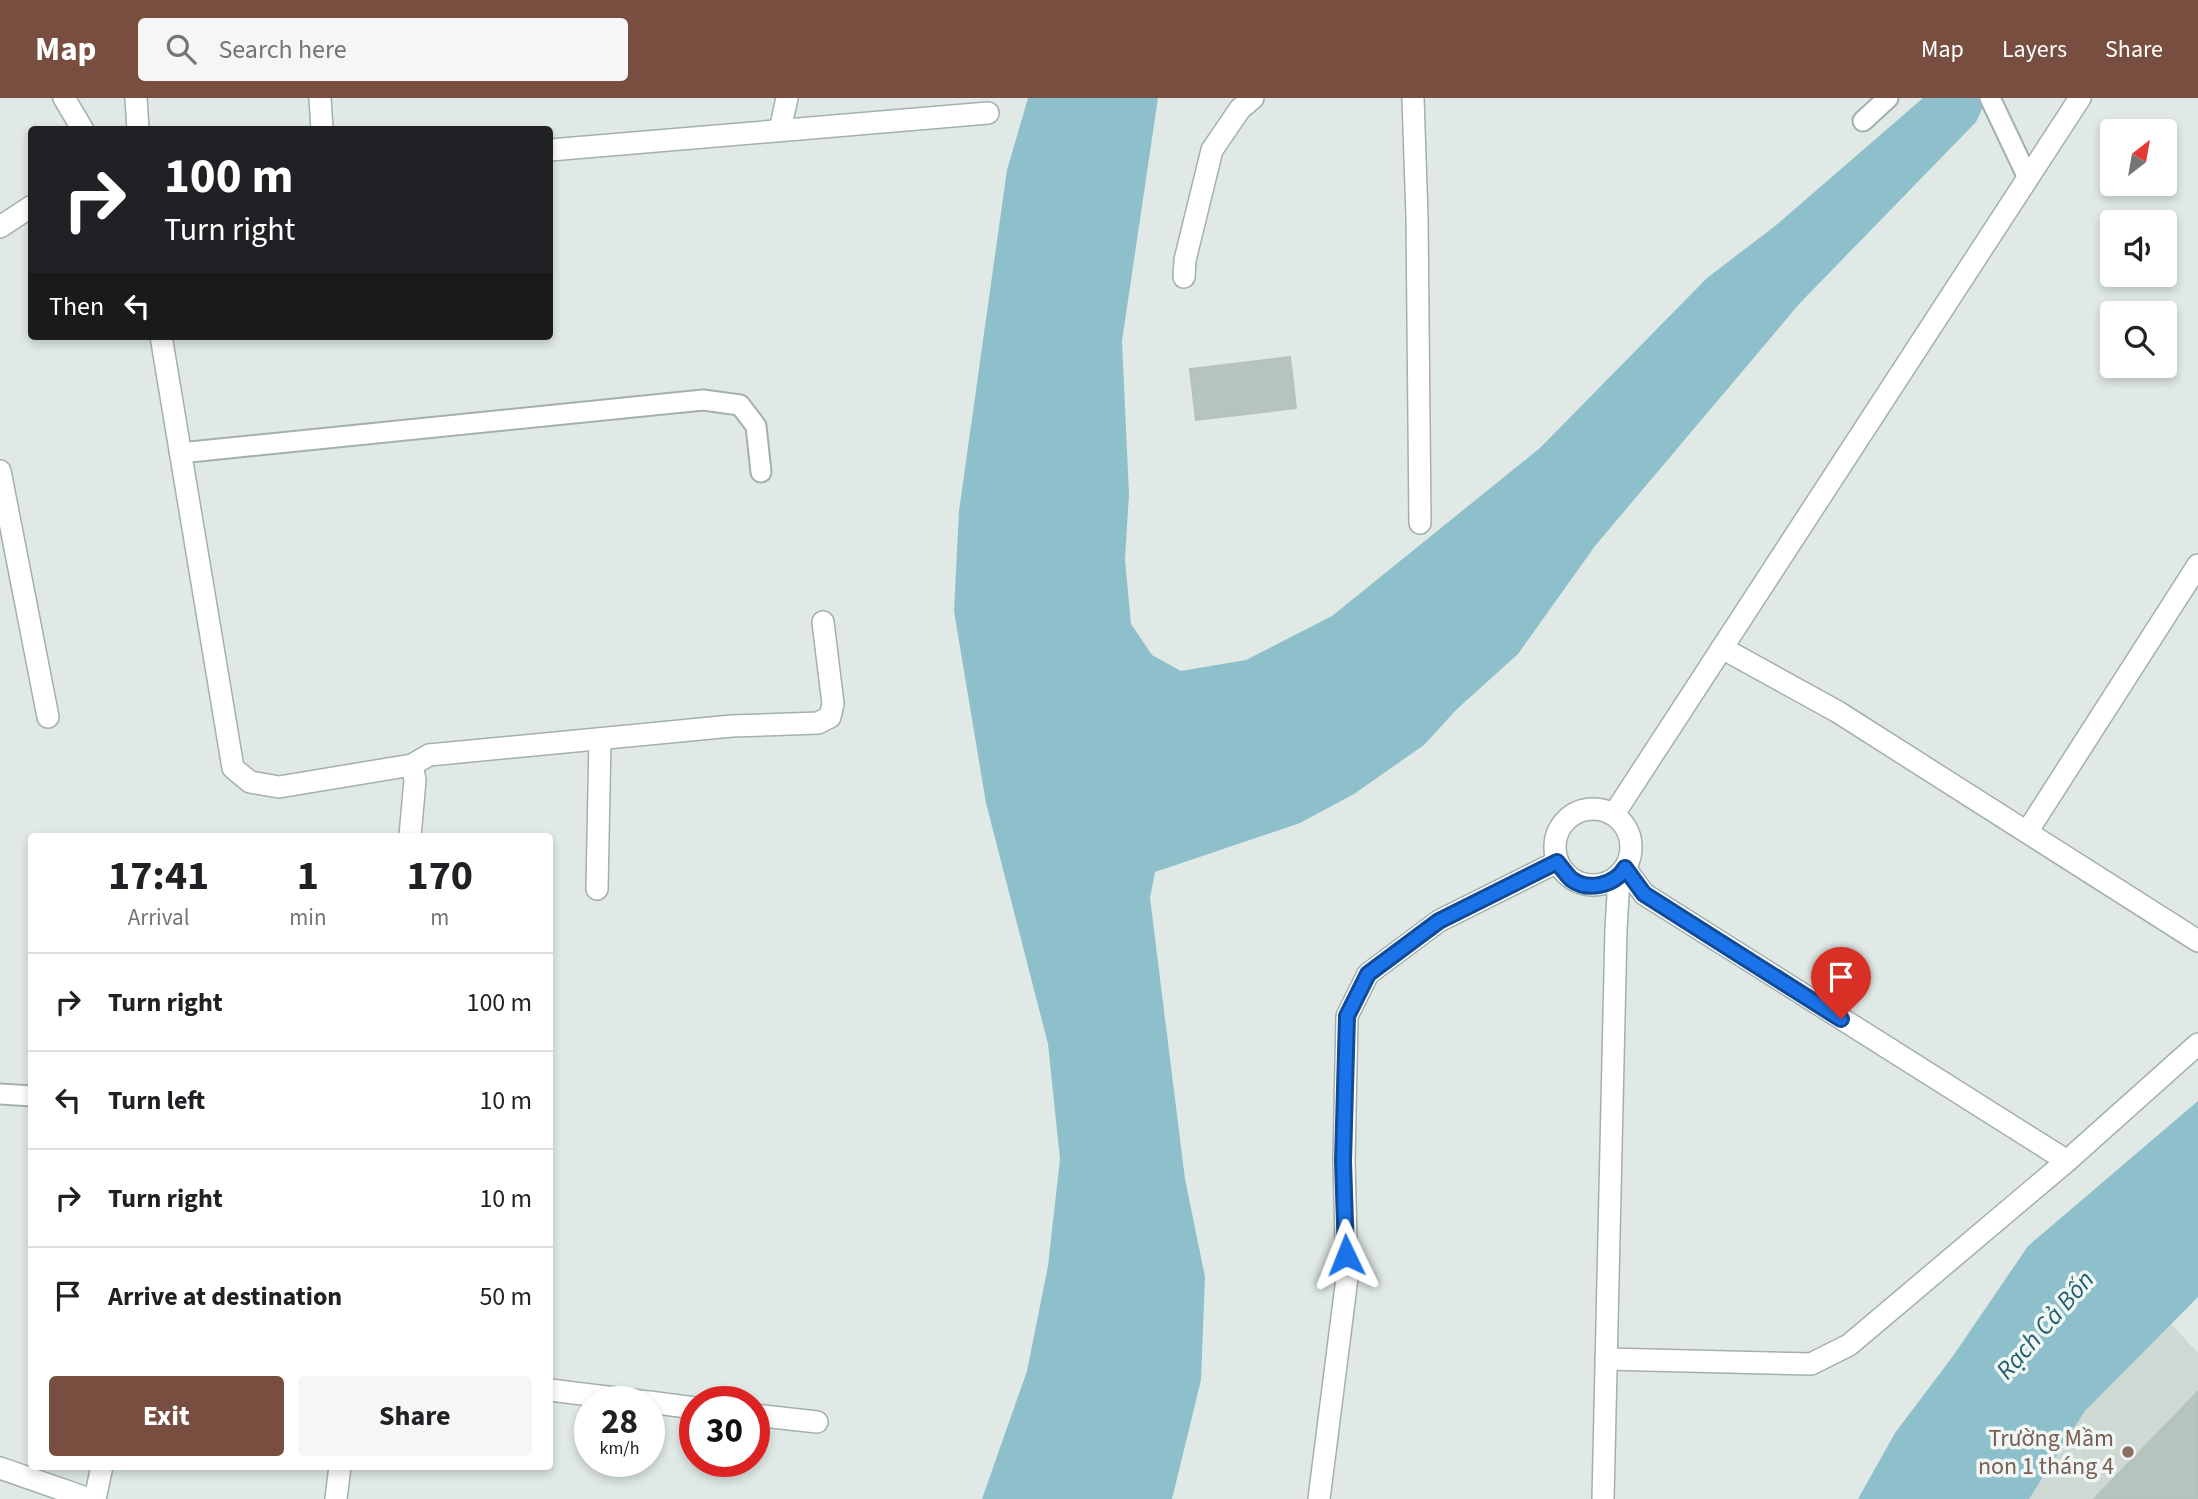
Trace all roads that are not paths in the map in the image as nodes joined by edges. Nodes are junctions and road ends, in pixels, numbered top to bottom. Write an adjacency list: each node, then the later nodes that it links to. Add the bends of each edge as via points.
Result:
1 (64, 98): 12 (street)
2 (136, 98): 13 (street)
3 (320, 98): 14 (street)
4 (787, 98): 15 (street)
5 (1253, 98): 20 (street, via 1212,150)
6 (1413, 98): 25 (street)
7 (1888, 98): 11 (lane)
8 (2080, 98): 17 (street)
9 (1991, 100): 17 (lane)
10 (988, 113): 15 (street)
11 (1863, 121)
12 (81, 126)
13 (138, 126)
14 (322, 126)
15 (780, 130): 16 (street)
16 (553, 150)
17 (2028, 178): 28 (street)
18 (28, 209): 19 (street)
19 (0, 227)
20 (1184, 277)
21 (162, 340): 22 (street)
22 (180, 453): 24 (lane, via 704,400 740,405 756,426); 31 (street, via 233,768 250,782 279,787)
23 (0, 471): 29 (street)
24 (761, 472)
25 (1420, 523)
26 (2198, 565): 33 (street)
27 (823, 622): 30 (street, via 833,704 830,717 818,723)
28 (1722, 648): 32 (street); 33 (street, via 1838,712)
29 (48, 717)
30 (600, 738): 31 (street, via 429,755); 37 (street)
31 (412, 765): 34 (street)
32 (1614, 814): 35 (street, via 1591,808 1568,817 1555,837); 36 (street, via 1630,832 1632,857)
33 (2027, 832): 38 (street)
34 (410, 833)
35 (1557, 862): 36 (street, via 1573,880 1596,886); 54 (street, via 1439,921 1368,974 1347,1016 1343,1161 1347,1278)
36 (1622, 873): 42 (street, via 1644,894); 43 (street, via 1616,929)
37 (597, 889)
38 (2198, 941)
39 (2198, 1044): 42 (street)
40 (0, 1094): 41 (lane)
41 (28, 1096)
42 (2067, 1161): 43 (street, via 1849,1345 1811,1364)
43 (1606, 1359): 55 (street)
44 (553, 1390): 45 (street)
45 (574, 1393)
46 (770, 1417): 47 (street)
47 (817, 1422)
48 (0, 1468): 51 (street)
49 (101, 1470): 52 (street)
50 (339, 1470): 53 (street)
51 (89, 1499)
52 (95, 1499)
53 (335, 1499)
54 (1319, 1499)
55 (1603, 1499)

